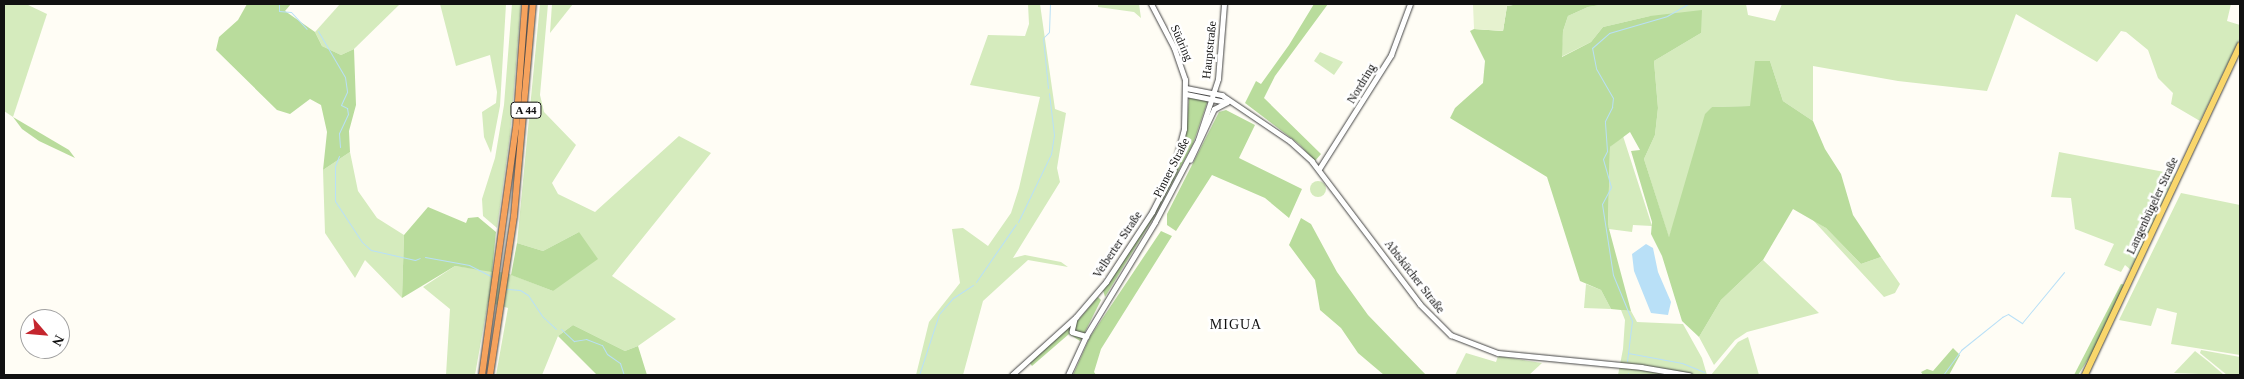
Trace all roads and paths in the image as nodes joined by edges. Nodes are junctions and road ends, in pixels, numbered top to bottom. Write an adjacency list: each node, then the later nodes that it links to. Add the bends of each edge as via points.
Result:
1 (525, 4): 19 (highway, A 44, via 505,215)
2 (533, 4): 20 (highway, A 44, via 514,216)
3 (1151, 4): 7 (street, Südring, via 1174,48)
4 (1224, 4): 8 (street, Hauptstraße, via 1222,54)
5 (1410, 4): 14 (street, Nordring, via 1391,55)
6 (2240, 46): 24 (main road, Langenbügeler Straße)
7 (1186, 88): 8 (street); 9 (street, Südring)
8 (1215, 91): 10 (street, Hauptstraße); 12 (street, Abtskücher Straße)
9 (1186, 94): 10 (street, Abtskücher Straße); 15 (street, Velberter Straße, via 1183,136 1172,171 1137,237)
10 (1213, 98): 11 (street, Abtskücher Straße); 13 (street, Pinner Straße)
11 (1227, 102): 12 (street, Abtskücher Straße); 13 (street, via 1214,109 1198,149)
12 (1234, 104): 14 (street, Abtskücher Straße, via 1290,142)
13 (1186, 165): 16 (street, Pinner Straße)
14 (1319, 169): 23 (street, Abtskücher Straße, via 1420,304 1451,335 1477,347 1505,354 1641,367)
15 (1100, 290): 16 (street); 17 (street, Velberter Straße)
16 (1106, 302): 18 (street, Pinner Straße)
17 (1076, 317): 18 (street, via 1072,332); 21 (street, Velberter Straße)
18 (1086, 336): 22 (street, Pinner Straße)
19 (482, 375)
20 (490, 375)
21 (1012, 375)
22 (1068, 375)
23 (1689, 375)
24 (2085, 375)

